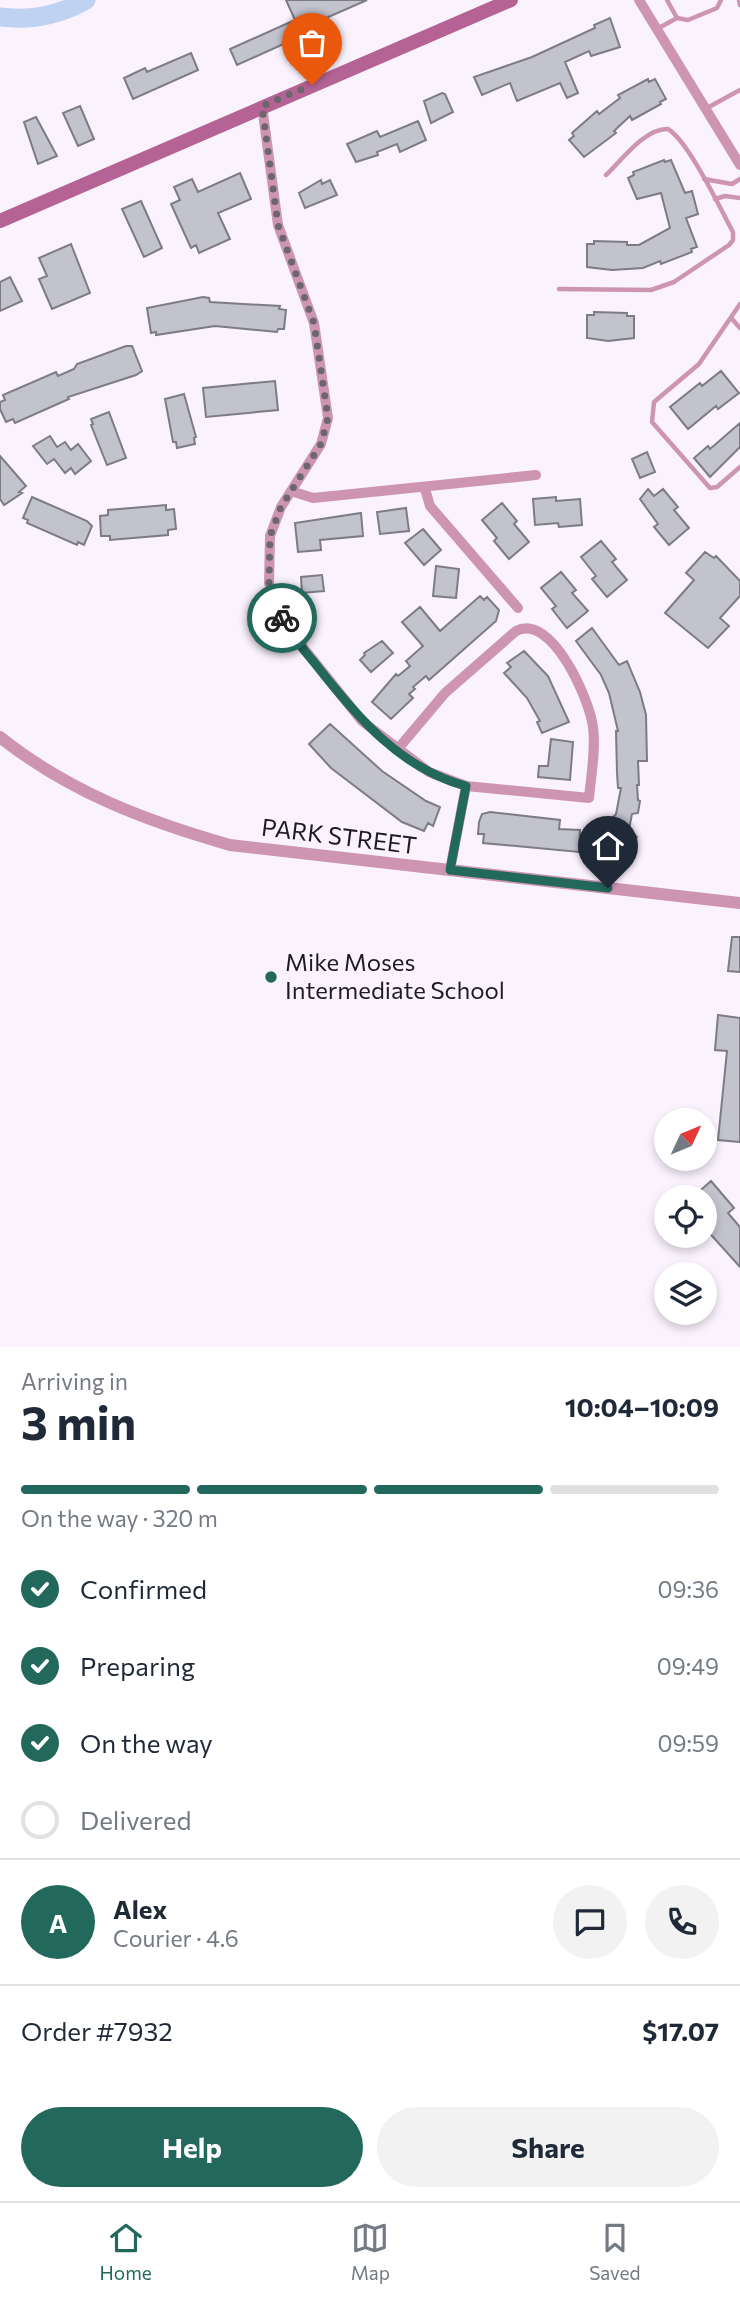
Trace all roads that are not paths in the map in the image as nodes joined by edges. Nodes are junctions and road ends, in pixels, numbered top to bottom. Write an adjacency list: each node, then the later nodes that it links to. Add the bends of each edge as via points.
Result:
1 (511, 0): 12 (main road)
2 (639, 0): 10 (street)
3 (714, 0): 8 (lane)
4 (721, 0): 8 (lane)
5 (739, 0): 7 (lane)
6 (669, 1): 9 (lane)
7 (740, 5)
8 (717, 8): 9 (lane, via 688,20)
9 (677, 18): 10 (lane)
10 (657, 29): 13 (street)
11 (740, 90): 13 (lane)
12 (262, 106): 20 (main road); 28 (street, via 278,225 314,323 328,418 321,444)
13 (706, 108): 14 (street)
14 (740, 165)
15 (606, 175): 16 (lane, via 661,128 678,138)
16 (704, 179): 17 (lane, via 732,184); 19 (lane)
17 (740, 179)
18 (740, 198): 19 (lane)
19 (715, 199): 21 (lane, via 733,240 674,282 651,290)
20 (0, 221)
21 (559, 289)
22 (740, 304): 23 (lane)
23 (732, 319): 24 (lane); 25 (lane, via 699,364 654,402 651,412 652,422 710,488 718,487)
24 (740, 328)
25 (740, 467)
26 (536, 475): 27 (street)
27 (425, 489): 28 (street, via 313,498); 29 (street, via 430,506)
28 (291, 491): 31 (street, via 270,536 269,583 277,610 357,715)
29 (519, 608)
30 (0, 737): 33 (street, PARK STREET, via 55,777 106,803 230,845)
31 (397, 750): 32 (street, via 429,772); 32 (street, via 434,703 516,631 541,633 563,657 586,700 594,738 589,798)
32 (466, 786): 33 (street)
33 (450, 870): 34 (street, PARK STREET)
34 (740, 903)

